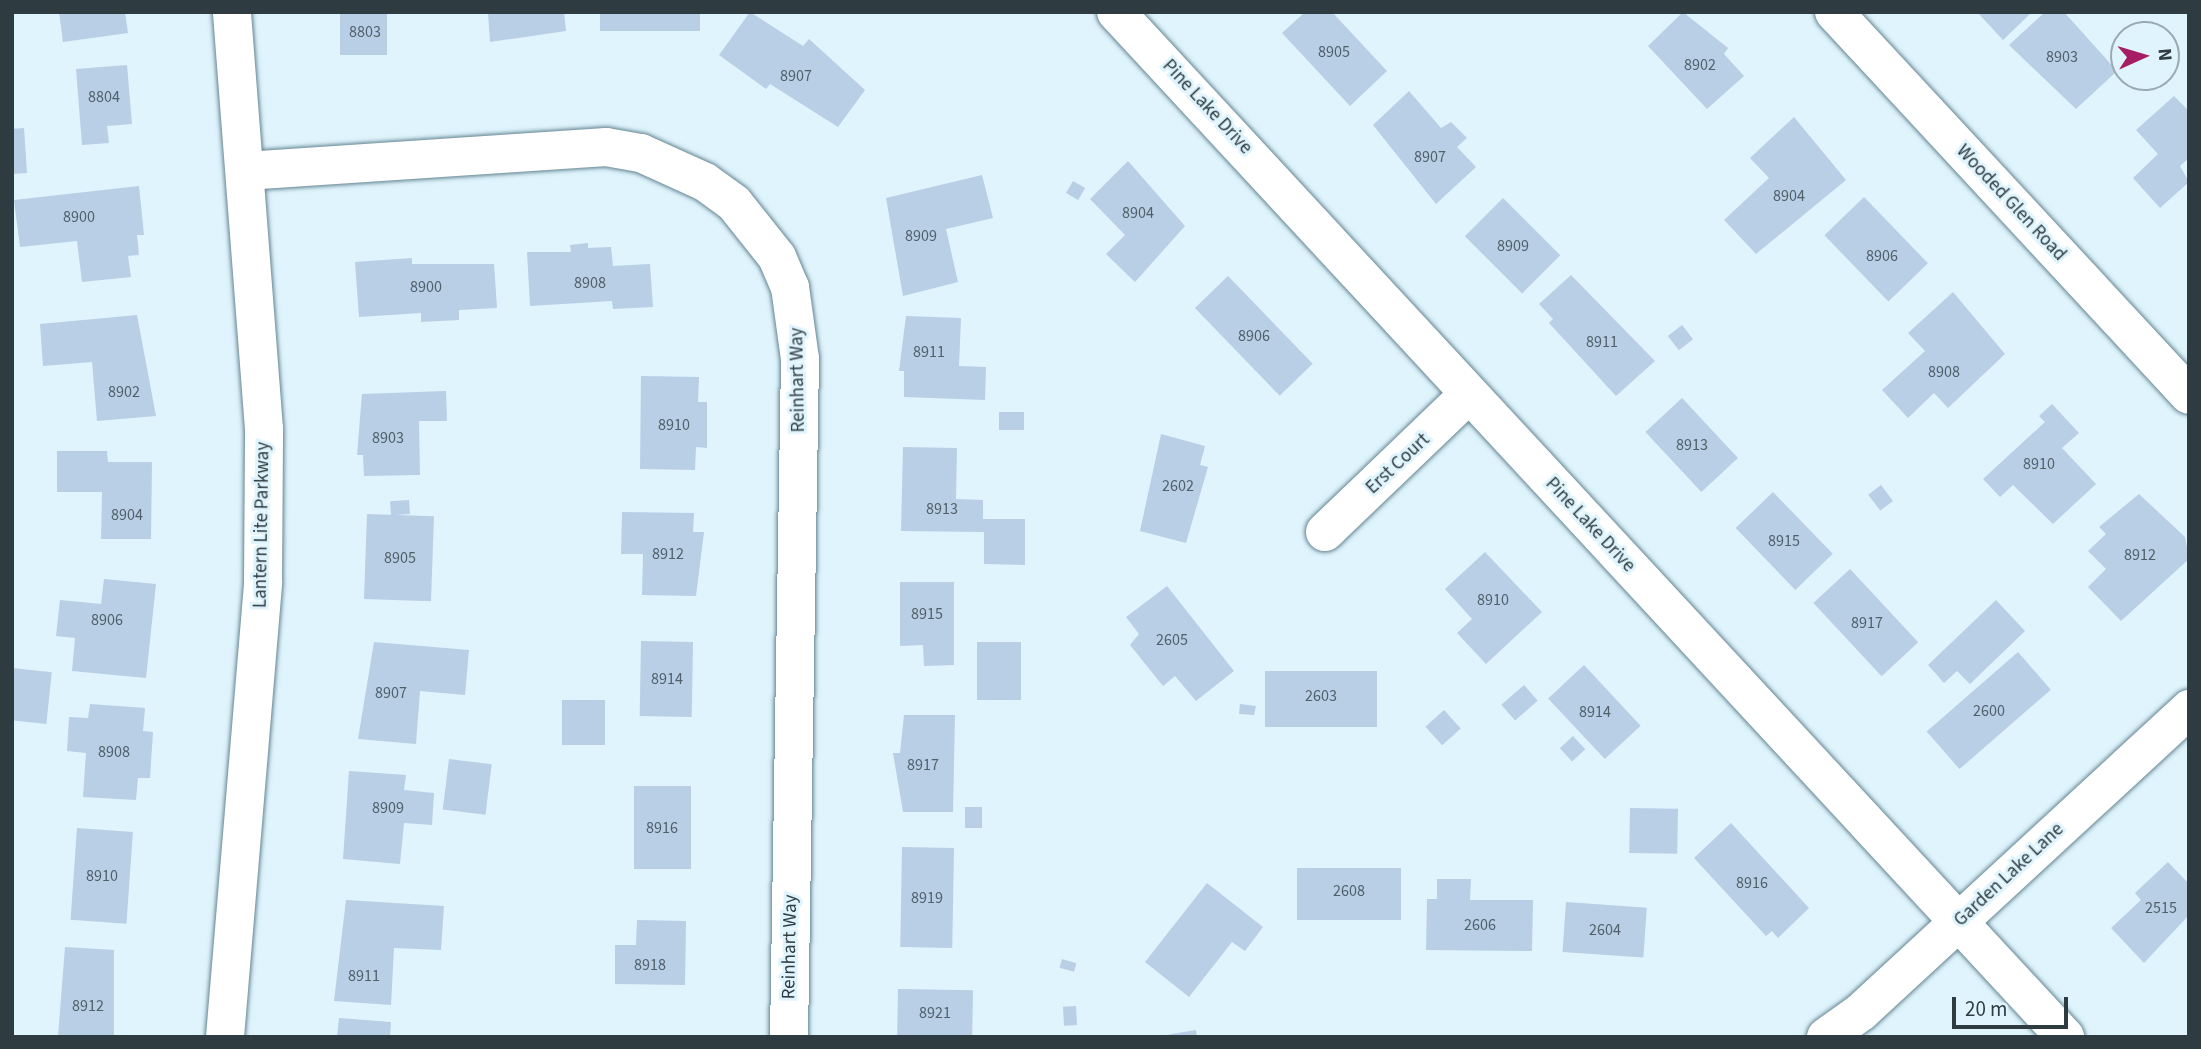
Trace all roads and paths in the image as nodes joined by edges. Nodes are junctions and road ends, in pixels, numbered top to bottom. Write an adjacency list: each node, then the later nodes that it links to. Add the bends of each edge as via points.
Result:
1 (232, 12): 4 (street, Lantern Lite Parkway)
2 (1116, 12): 6 (street, Pine Lake Drive)
3 (1834, 12): 5 (street, Wooded Glen Road)
4 (245, 171): 10 (street, Lantern Lite Parkway, via 264,429 263,582); 11 (street, Reinhart Way, via 606,147 641,153 705,182 734,203 777,257 790,287 800,359)
5 (2186, 384)
6 (1469, 394): 7 (street, Erst Court); 9 (street, Pine Lake Drive)
7 (1325, 532)
8 (2189, 709): 9 (street, Garden Lake Lane)
9 (1960, 921): 12 (street, Garden Lake Lane); 13 (street, Pine Lake Drive)
10 (225, 1037)
11 (789, 1037)
12 (1826, 1037)
13 (2065, 1037)

